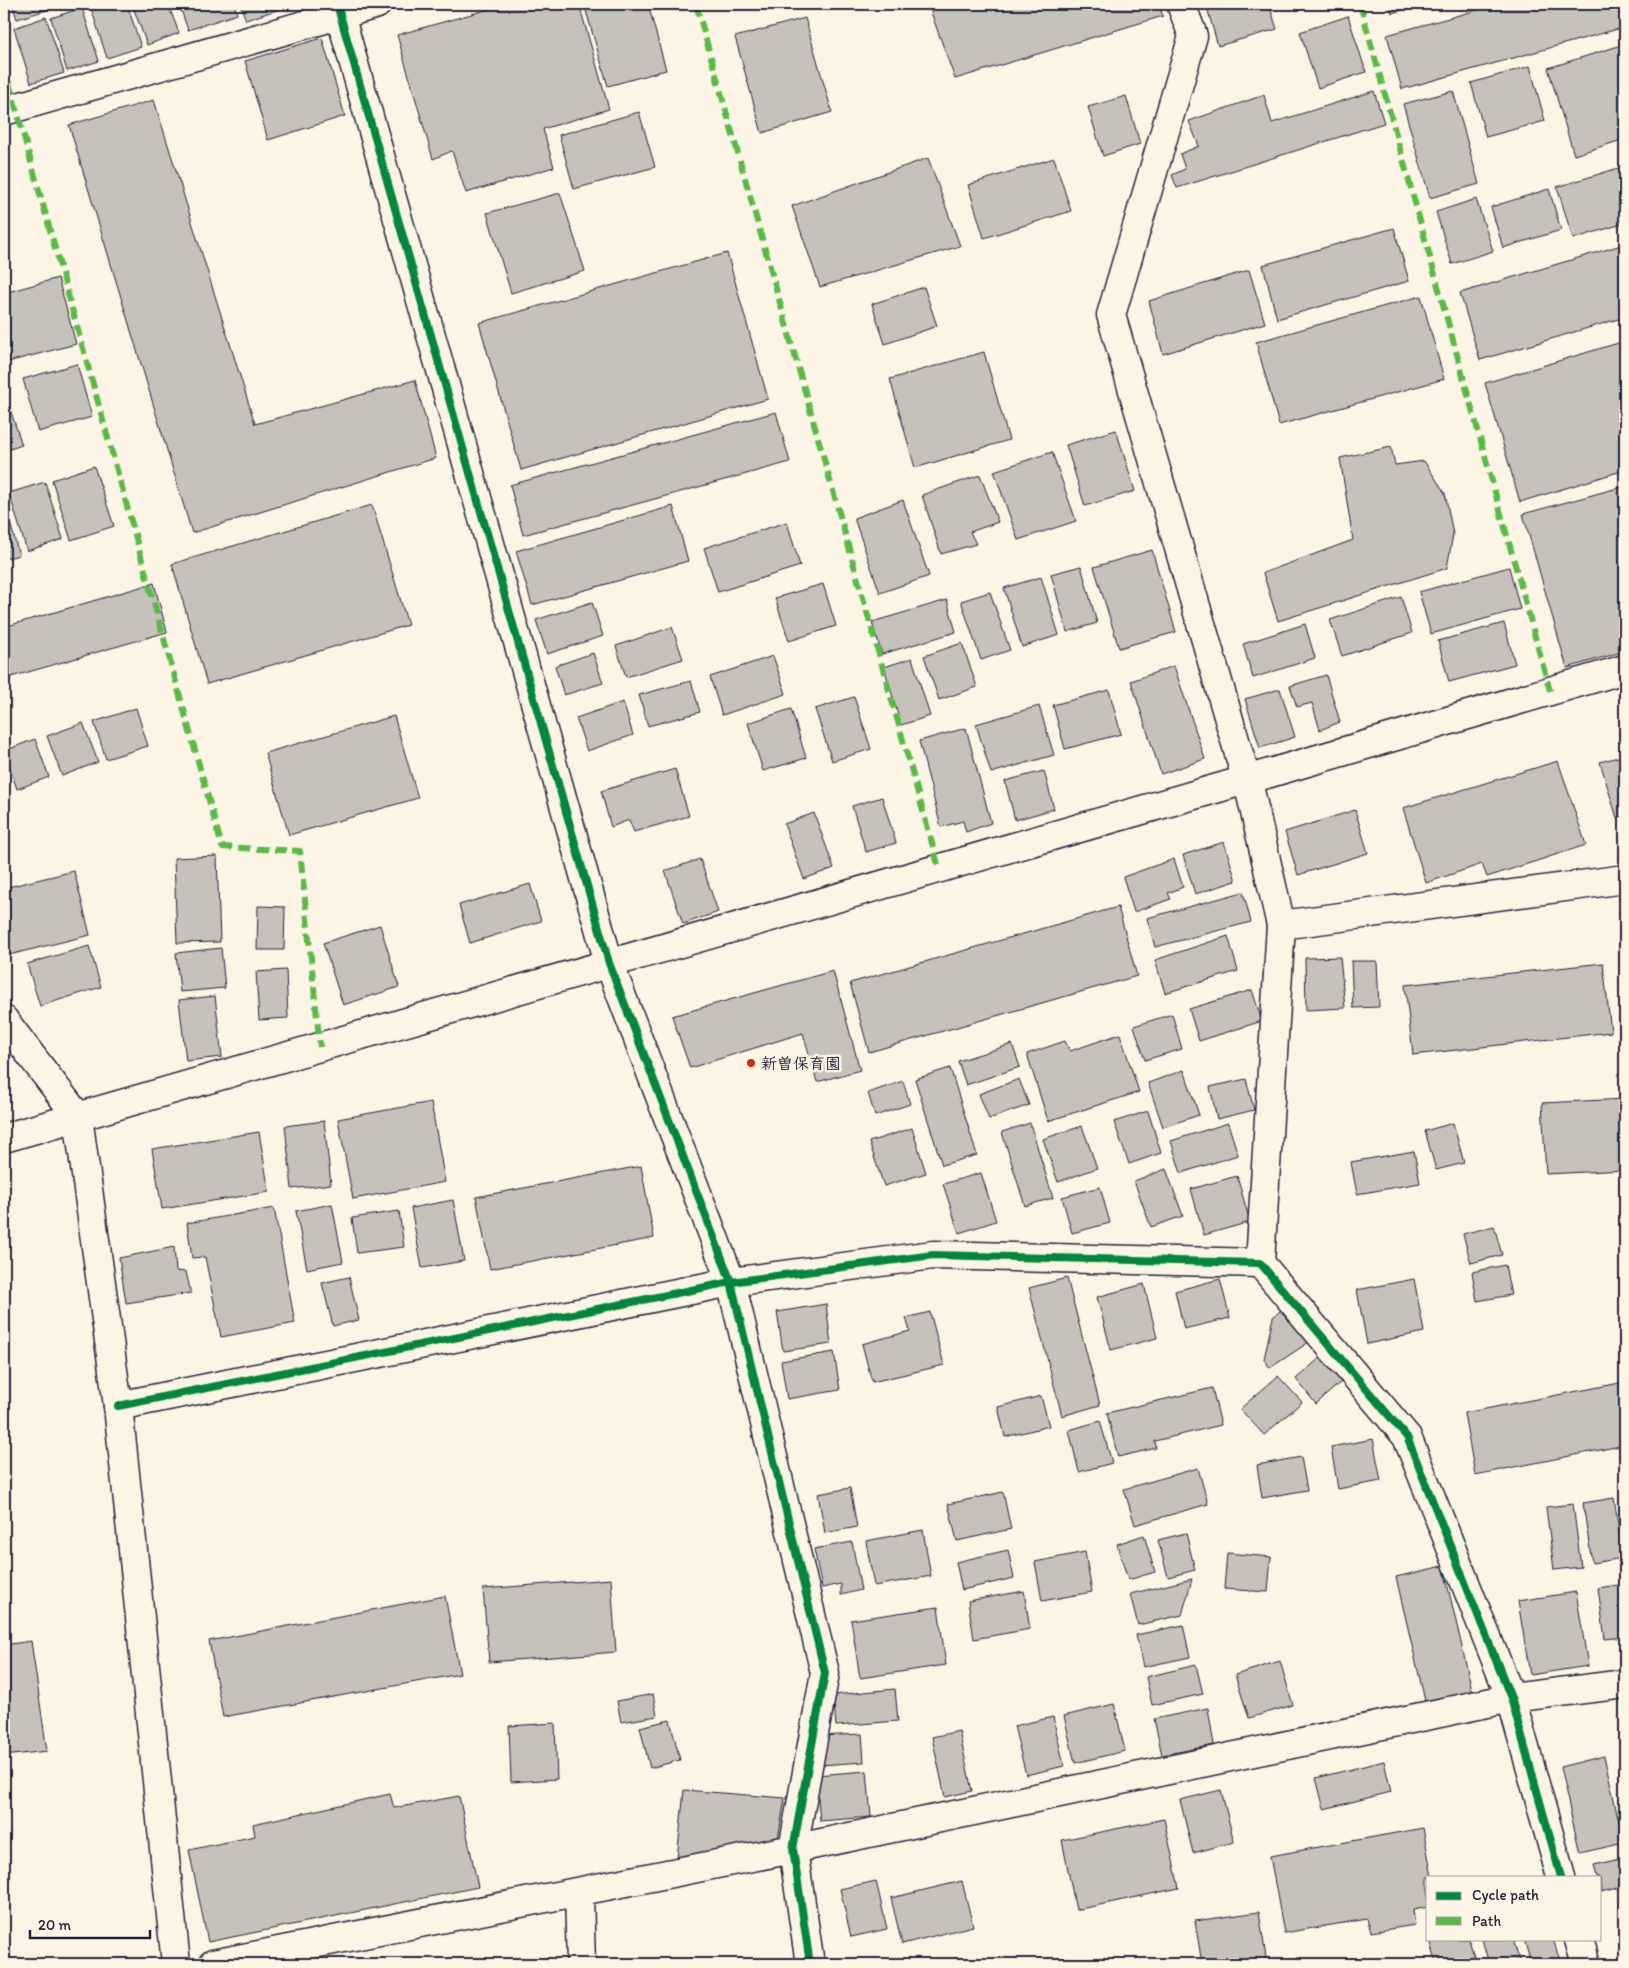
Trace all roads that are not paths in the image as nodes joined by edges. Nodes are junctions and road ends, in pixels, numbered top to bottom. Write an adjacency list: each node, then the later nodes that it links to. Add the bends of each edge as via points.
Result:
1 (377, 4): 3 (street)
2 (1180, 4): 6 (street, via 1193,36 1111,315)
3 (338, 9): 4 (street); 9 (street)
4 (4, 111)
5 (1625, 669): 6 (street)
6 (1246, 780): 8 (street); 9 (street)
7 (1625, 879): 8 (street)
8 (1281, 925): 13 (street)
9 (609, 963): 11 (street); 14 (street)
10 (4, 1020): 11 (street)
11 (78, 1117): 12 (street); 15 (street)
12 (4, 1138)
13 (1260, 1263): 14 (street, via 932,1256); 17 (street, via 1407,1437)
14 (731, 1282): 15 (street); 18 (street, via 825,1673)
15 (118, 1406): 22 (street)
16 (1625, 1684): 17 (street)
17 (1511, 1698): 18 (street); 19 (street)
18 (793, 1849): 20 (street); 25 (street)
19 (1561, 1876)
20 (578, 1893): 23 (street); 24 (street)
21 (1579, 1940): 26 (street)
22 (176, 1964)
23 (213, 1964)
24 (581, 1964)
25 (810, 1964)
26 (1586, 1964)

